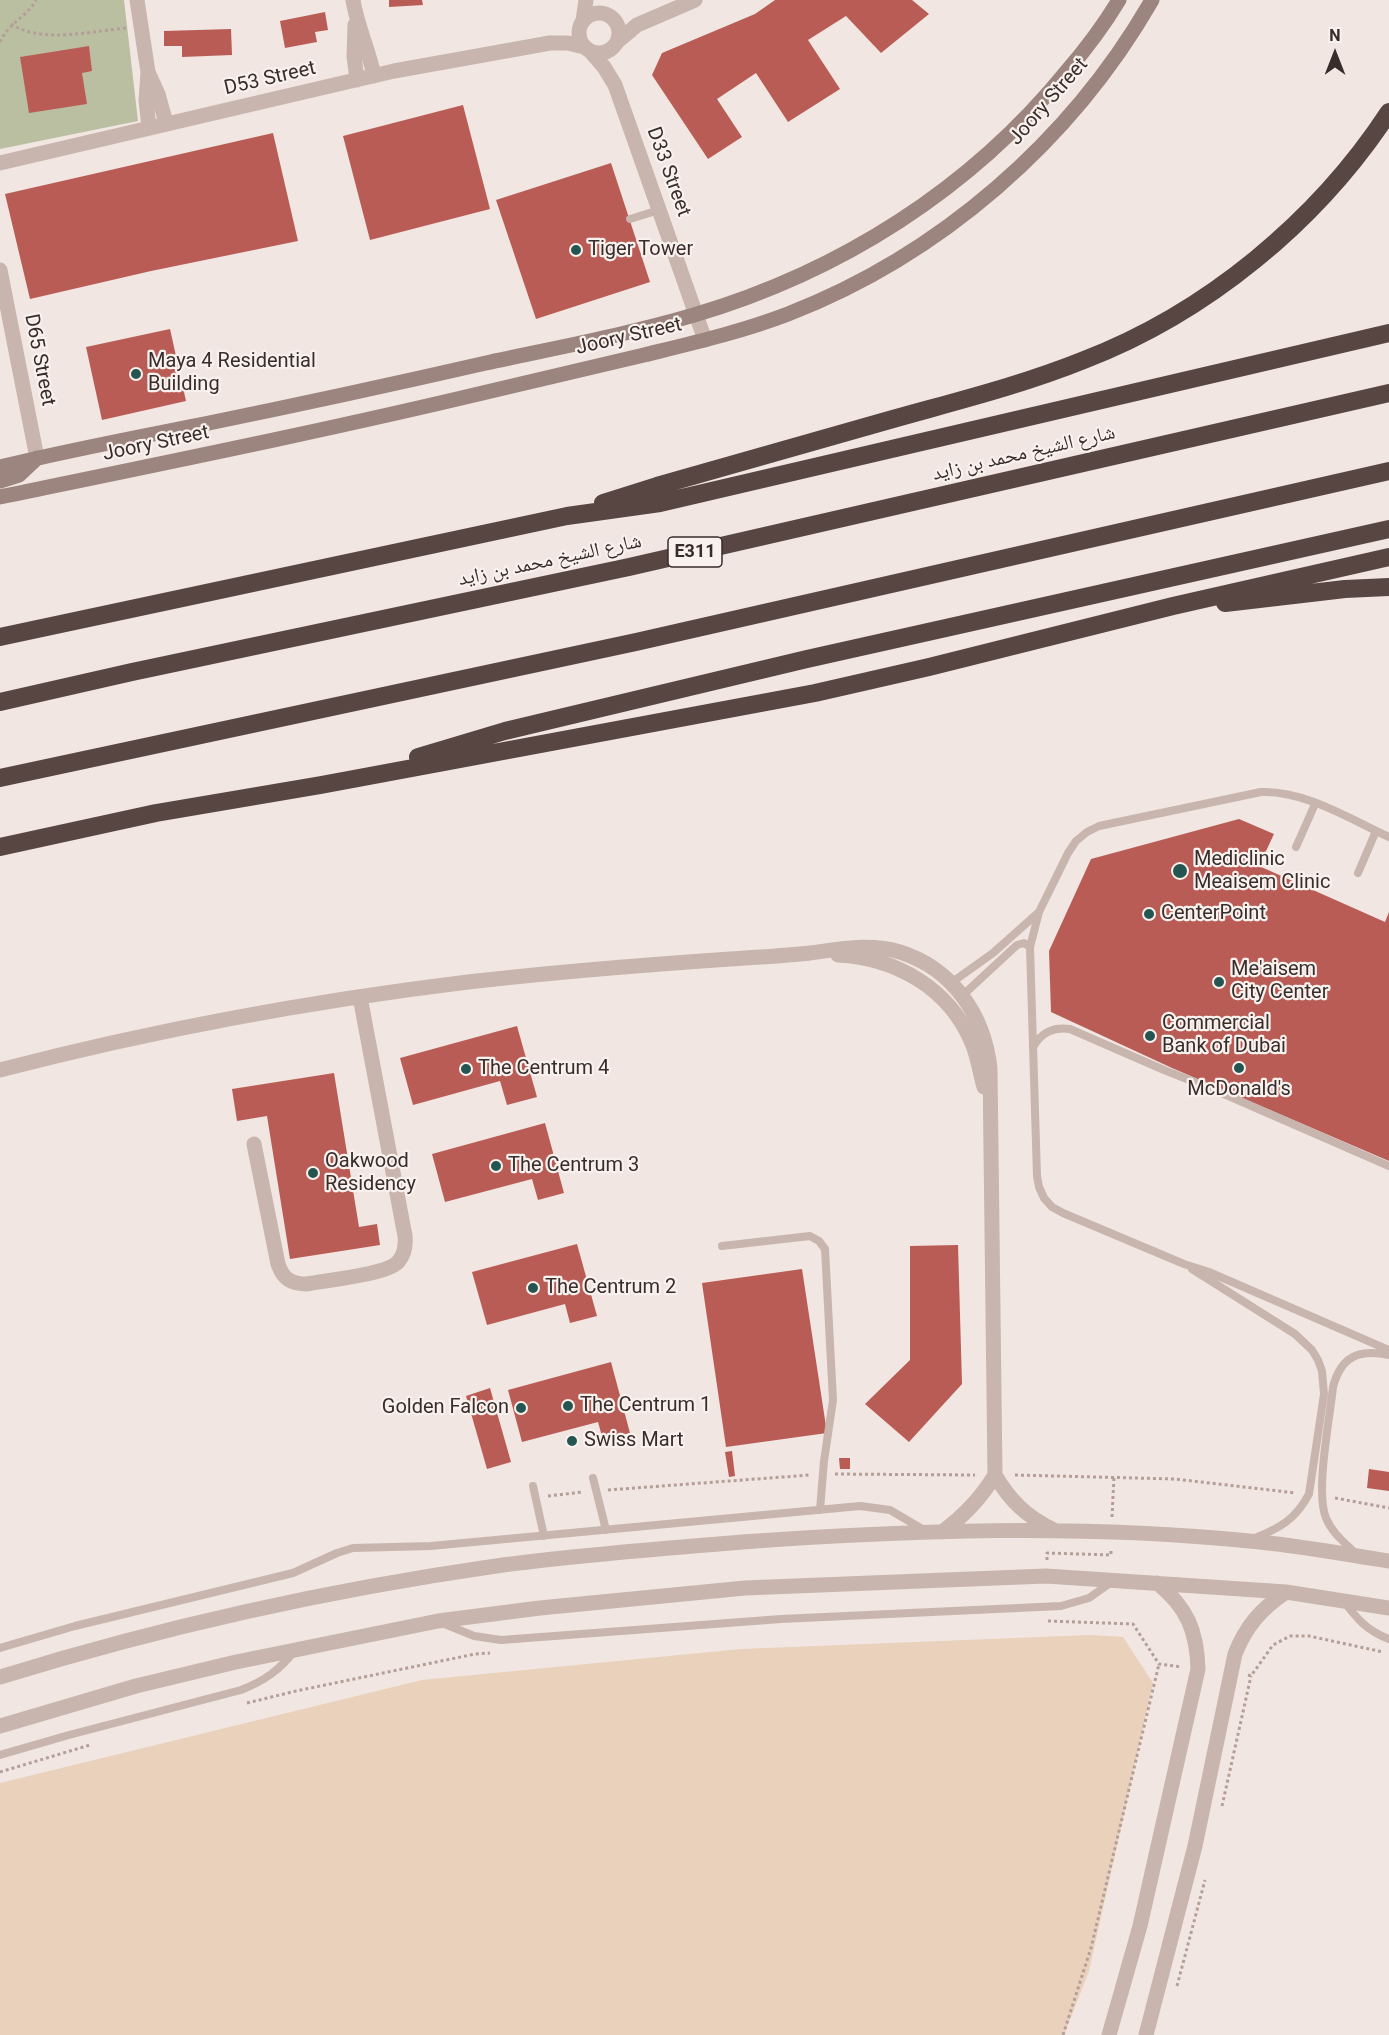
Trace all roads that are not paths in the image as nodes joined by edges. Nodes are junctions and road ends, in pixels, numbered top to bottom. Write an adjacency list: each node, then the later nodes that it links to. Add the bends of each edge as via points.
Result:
1 (137, 0): 15 (street)
2 (353, 0): 8 (street)
3 (586, 0): 11 (street)
4 (595, 0): 9 (street)
5 (694, 0): 10 (street)
6 (1119, 0): 26 (street, Joory Street, via 1084,50 1015,130 933,199 842,256 794,279)
7 (1152, 0): 28 (street, Joory Street, via 1116,56 1056,130 972,209 929,240 837,292 789,314)
8 (356, 16): 16 (street); 17 (street)
9 (609, 16): 10 (street); 11 (street, via 592,15); 13 (street, via 618,29)
10 (644, 21): 13 (street)
11 (582, 22): 12 (street, D53 Street); 14 (street, via 579,39)
12 (550, 43): 14 (street, D53 Street, via 568,43); 16 (street, D53 Street)
13 (616, 44): 14 (street, via 601,54); 18 (street, D33 Street)
14 (588, 50): 18 (street, D33 Street)
15 (148, 72): 20 (street); 21 (street)
16 (374, 76): 17 (street, D53 Street)
17 (357, 80): 20 (street, D53 Street)
18 (615, 85): 23 (street, D33 Street)
19 (1389, 112): 35 (highway, via 1334,184 1281,238 1194,303 1123,343 1048,374 657,486)
20 (166, 123): 21 (street, D53 Street)
21 (149, 127): 22 (street, D53 Street)
22 (0, 163)
23 (659, 210): 24 (lane); 26 (street, D33 Street)
24 (630, 219)
25 (0, 270): 30 (street, D65 Street)
26 (696, 314): 28 (street, D33 Street); 30 (street, Joory Street, via 359,392)
27 (1389, 333): 35 (highway, via 669,501)
28 (705, 340): 34 (street, Joory Street, via 363,422)
29 (1389, 393): 41 (highway, شارع الشيخ محمد بن زايد / E311, via 628,567)
30 (37, 458): 31 (street, Joory Street); 33 (street, via 19,475)
31 (0, 467)
32 (1389, 471): 42 (highway, via 636,642)
33 (0, 481)
34 (0, 497)
35 (567, 516): 40 (highway)
36 (1389, 528): 43 (highway, via 537,723)
37 (1389, 557): 39 (highway)
38 (1389, 587): 39 (highway)
39 (1173, 606): 43 (highway, via 815,693)
40 (0, 637)
41 (0, 702)
42 (0, 778)
43 (321, 785): 47 (highway, via 156,813)
44 (1315, 804): 45 (lane); 48 (lane); 50 (lane, via 1288,794 1261,792 1100,826 1087,832 1068,853)
45 (1376, 831): 46 (lane); 49 (lane)
46 (1389, 837)
47 (0, 847)
48 (1296, 847)
49 (1358, 873)
50 (1039, 912): 51 (lane); 53 (lane, via 993,953)
51 (1030, 946): 54 (lane, via 1017,945); 56 (lane)
52 (809, 953): 53 (street, via 856,946 886,949 928,964); 55 (street, via 578,971); 58 (street, via 882,962 930,987 955,1013 969,1036)
53 (951, 983): 54 (street)
54 (963, 995): 58 (street, via 979,1022 988,1052)
55 (360, 997): 57 (street, via 147,1035); 59 (street, via 405,1236 404,1254 399,1261 383,1270 307,1284 288,1281 278,1264)
56 (1032, 1049): 60 (lane, via 1047,1031 1070,1029); 62 (lane, via 1037,1176 1044,1198 1063,1213)
57 (0, 1070)
58 (989, 1111): 65 (street)
59 (254, 1144)
60 (1389, 1166)
61 (722, 1246): 68 (lane, via 810,1236 825,1249 833,1400)
62 (1184, 1264): 63 (lane); 73 (lane, via 1295,1334 1312,1350 1322,1371 1324,1394 1309,1494 1288,1522)
63 (1389, 1350)
64 (1389, 1355): 74 (lane, via 1366,1353 1343,1364 1336,1375 1332,1398 1322,1507 1330,1527)
65 (995, 1474): 70 (street, via 1008,1496 1026,1514); 71 (street, via 967,1512)
66 (592, 1478): 69 (lane)
67 (533, 1486): 72 (lane)
68 (820, 1510): 69 (lane); 71 (lane, via 880,1507)
69 (606, 1530): 72 (lane)
70 (1054, 1530): 71 (street); 73 (street)
71 (936, 1533): 85 (street, via 819,1537 498,1566 216,1618)
72 (544, 1536): 83 (lane, via 353,1548 293,1573)
73 (1249, 1540): 74 (street)
74 (1358, 1556): 75 (street)
75 (1385, 1559)
76 (1113, 1581): 77 (street); 81 (street, via 1046,1576 745,1588); 81 (lane, via 1089,1598 1061,1606 780,1619 501,1640 474,1636)
77 (1157, 1583): 78 (street); 88 (street, via 1172,1595 1189,1620 1198,1669 1140,1926)
78 (1286, 1592): 79 (street); 89 (street, via 1254,1618 1235,1654 1190,1867)
79 (1343, 1600): 80 (street); 82 (lane, via 1366,1627)
80 (1389, 1608)
81 (438, 1621): 84 (street)
82 (1389, 1639)
83 (0, 1648)
84 (295, 1649): 86 (street, via 136,1686); 87 (lane, via 277,1670 241,1690)
85 (0, 1677)
86 (0, 1726)
87 (0, 1755)
88 (1109, 2035)
89 (1146, 2035)

